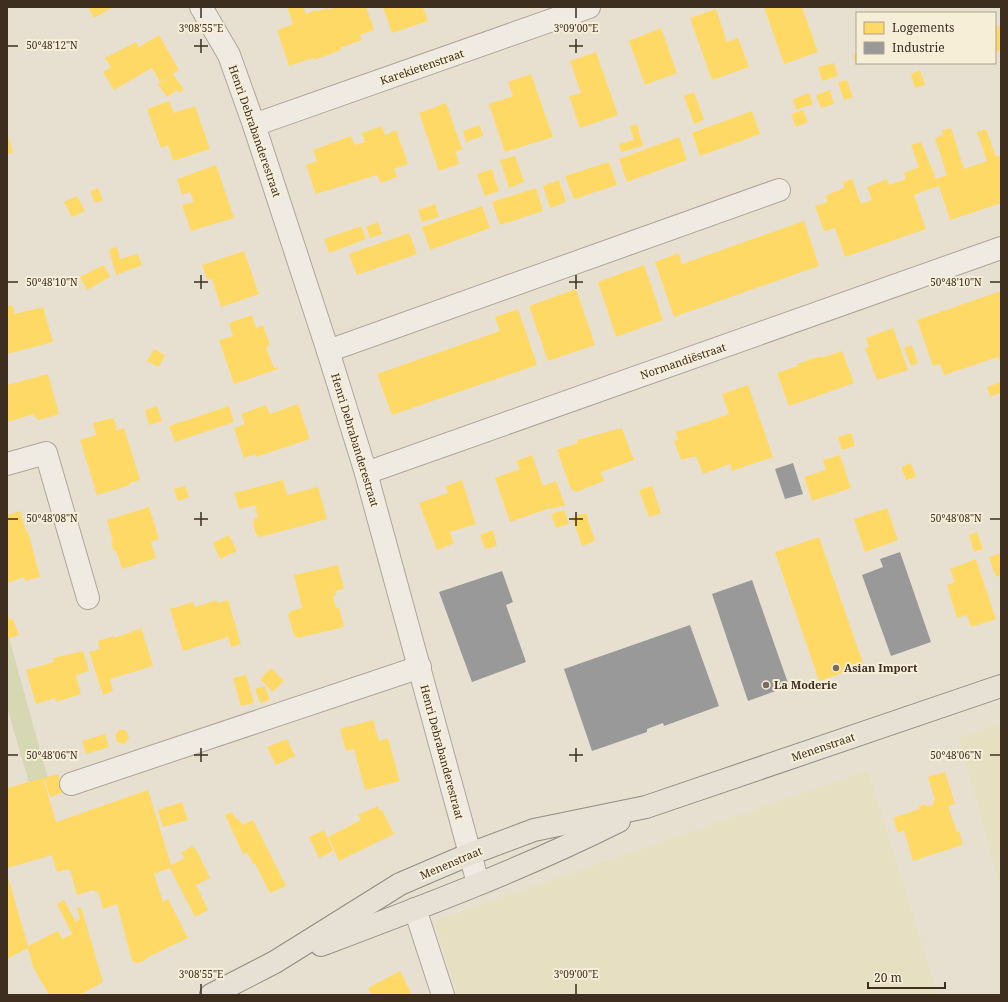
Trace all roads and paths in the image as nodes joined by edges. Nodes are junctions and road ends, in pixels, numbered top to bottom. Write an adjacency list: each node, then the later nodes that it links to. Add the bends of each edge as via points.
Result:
1 (201, 7): 3 (street, Henri Debrabanderestraat, via 229,55)
2 (588, 7): 3 (street, Karekietenstraat)
3 (254, 125): 6 (street, Henri Debrabanderestraat)
4 (779, 190): 6 (street)
5 (1001, 248): 8 (street, Normandiëstraat)
6 (328, 351): 8 (street, Henri Debrabanderestraat)
7 (7, 464): 9 (street, via 46,453)
8 (366, 473): 10 (street, Henri Debrabanderestraat)
9 (88, 598)
10 (420, 667): 12 (street); 14 (street, Henri Debrabanderestraat)
11 (1001, 686): 13 (main road, Menenstraat)
12 (71, 784)
13 (646, 807): 14 (main road, Menenstraat, via 534,830); 15 (main road, Menenstraat, via 563,849)
14 (470, 854): 15 (street, Henri Debrabanderestraat); 17 (main road, Menenstraat, via 400,884)
15 (478, 883): 16 (main road, Menenstraat)
16 (415, 909): 17 (main road, Menenstraat); 19 (street)
17 (275, 962): 18 (main road, Menenstraat)
18 (211, 995)
19 (443, 995)

